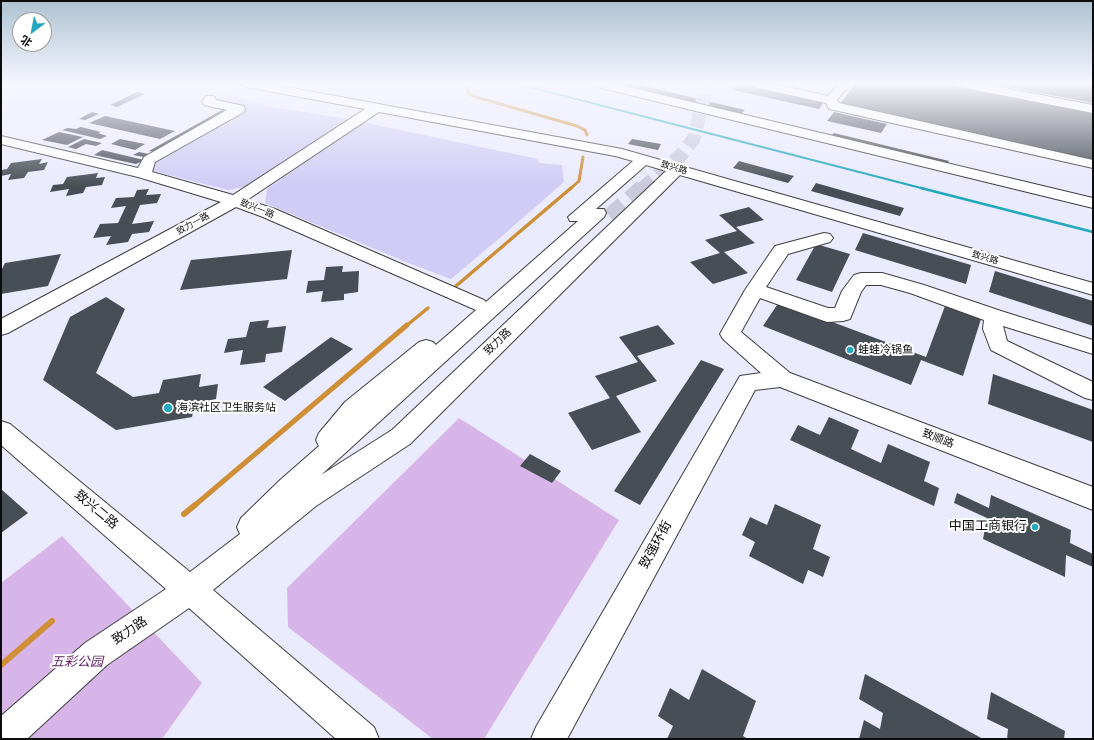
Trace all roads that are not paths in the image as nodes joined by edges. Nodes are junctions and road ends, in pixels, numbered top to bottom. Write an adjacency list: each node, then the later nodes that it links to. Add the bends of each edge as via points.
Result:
1 (224, 118): 14 (street, via 149,160)
2 (361, 118): 15 (street, 致力一路)
3 (433, 118): 11 (street, 致兴路, via 617,152)
4 (741, 118): 8 (street)
5 (822, 118): 8 (street)
6 (877, 118): 7 (street)
7 (899, 121): 10 (street); 12 (street)
8 (809, 134): 16 (street)
9 (1, 140): 14 (street, 致兴一路)
10 (889, 140)
11 (644, 160): 13 (street, 致兴路); 17 (street, 致力路)
12 (1093, 164)
13 (677, 169): 17 (street, 致力路); 19 (street, 致兴路)
14 (143, 174): 15 (street, 致兴一路)
15 (236, 200): 21 (street, 致兴一路); 23 (street, 致力一路)
16 (1093, 203)
17 (604, 215): 21 (street, 致力路); 28 (street, 致力路); 28 (street, 致力路, via 401,437)
18 (824, 238): 20 (street, via 781,250)
19 (1093, 289)
20 (755, 290): 22 (street, via 827,315 843,314 852,291 861,279 882,279); 25 (street, via 730,334)
21 (477, 304): 28 (street, 致力路, via 353,408)
22 (994, 316): 24 (street); 26 (street, via 998,345)
23 (1, 328)
24 (1093, 347)
25 (782, 379): 29 (street, 致顺路); 33 (street, 致强环街, via 748,382)
26 (1093, 392)
27 (1, 431): 30 (street, 致兴二路)
28 (297, 493): 30 (street, 致力路)
29 (1093, 499)
30 (190, 590): 31 (street, 致力路, via 96,654); 32 (street, 致兴二路)
31 (1, 739)
32 (362, 739)
33 (548, 739)

